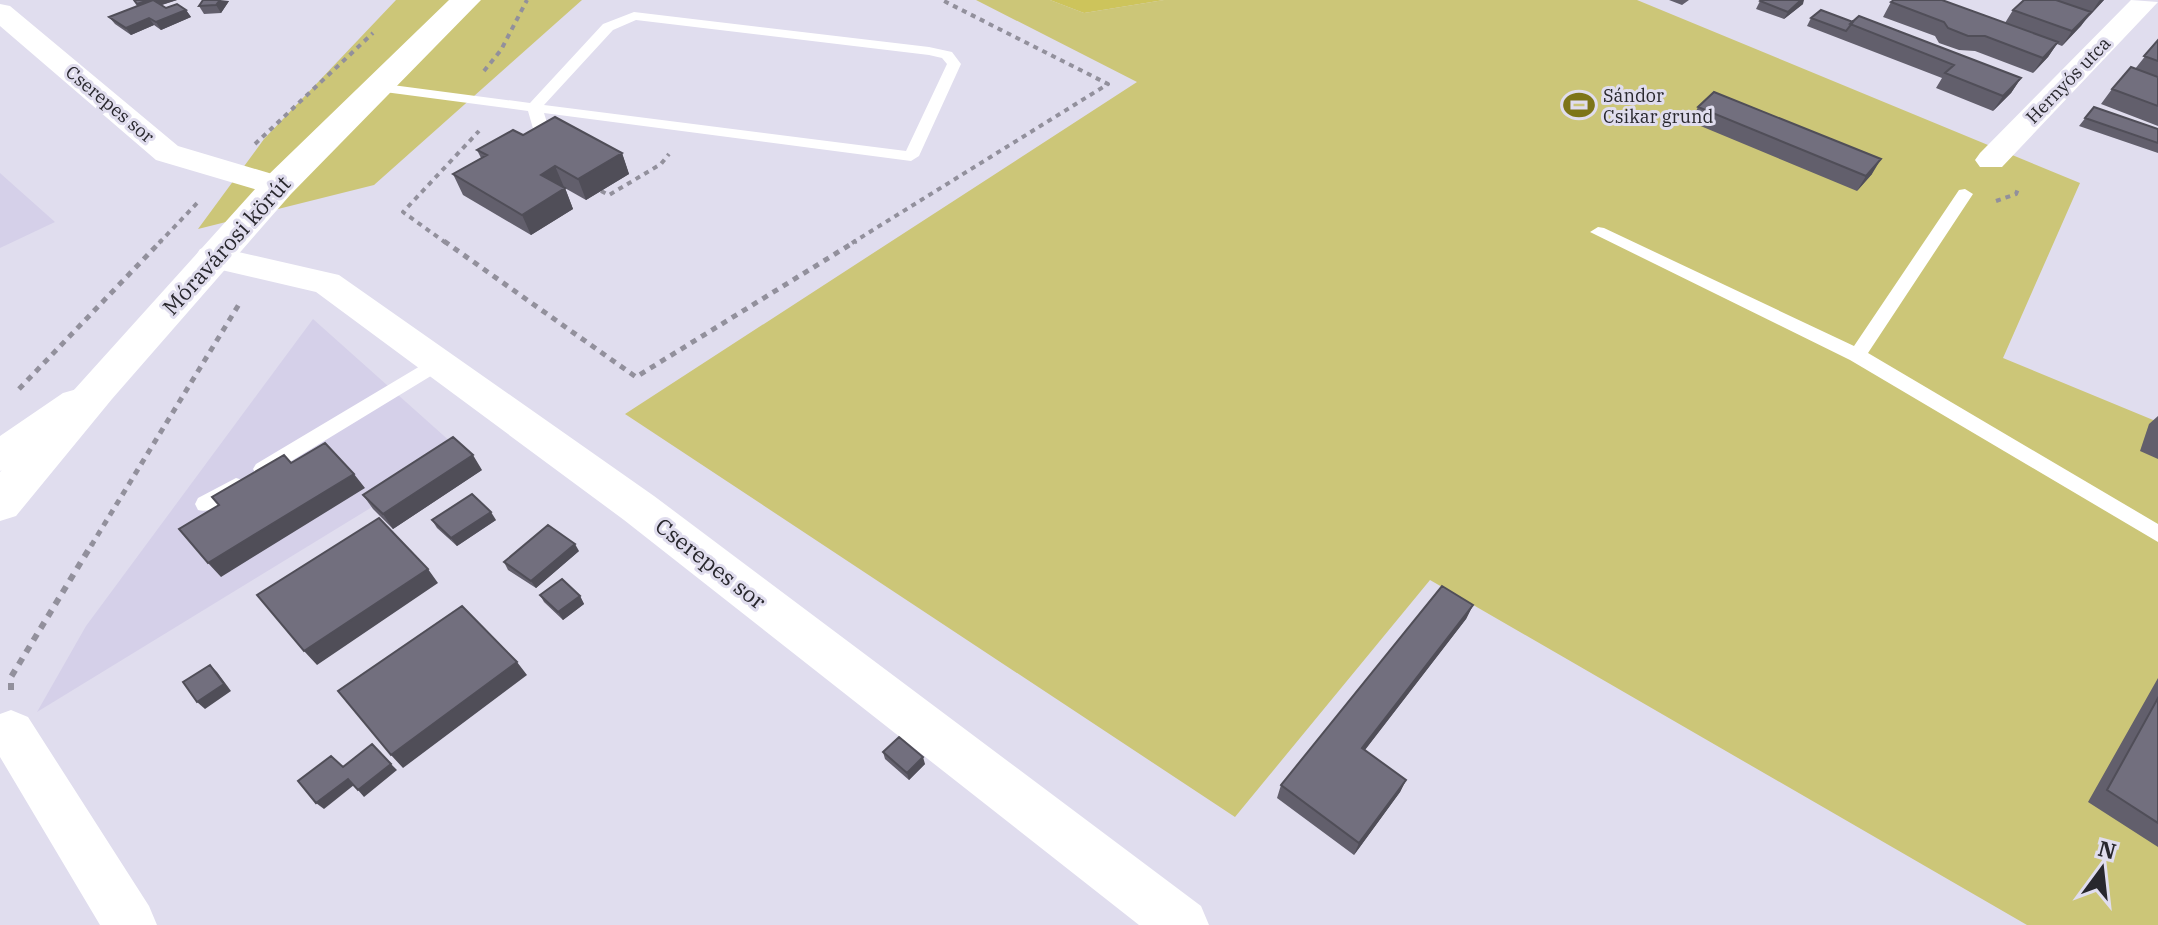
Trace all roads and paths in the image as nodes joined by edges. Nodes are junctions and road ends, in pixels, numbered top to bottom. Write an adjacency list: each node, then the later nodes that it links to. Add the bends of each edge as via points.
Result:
1 (466, 0): 5 (main road, Móravárosi körút)
2 (527, 0): 6 (path, via 484,72)
3 (2146, 0): 11 (street, Hernyós utca)
4 (0, 12): 12 (street, Cserepes sor, via 167,153)
5 (377, 87): 6 (lane); 12 (main road, Móravárosi körút)
6 (442, 95): 7 (lane)
7 (505, 103): 8 (lane); 20 (path, via 403,212)
8 (534, 107): 9 (lane); 9 (lane, via 608,27 634,16 929,51 947,55 954,64 911,156); 10 (lane)
9 (688, 127): 13 (path, via 661,164 609,195)
10 (544, 139)
11 (1991, 160)
12 (278, 186): 16 (main road, Móravárosi körút)
13 (601, 191)
14 (1965, 194): 18 (lane)
15 (1598, 232): 18 (lane)
16 (212, 257): 17 (street, Cserepes sor); 21 (main road, Móravárosi körút)
17 (267, 270): 19 (street, Cserepes sor, via 327,283); 26 (path, via 230,313 11,677)
18 (1857, 355): 25 (lane)
19 (437, 363): 24 (lane); 28 (street, Cserepes sor, via 639,508)
20 (636, 377)
21 (97, 388): 22 (street); 23 (main road, Móravárosi körút)
22 (0, 456)
23 (0, 503)
24 (205, 504)
25 (2158, 534)
26 (11, 732): 27 (street)
27 (130, 925)
28 (1182, 925)

